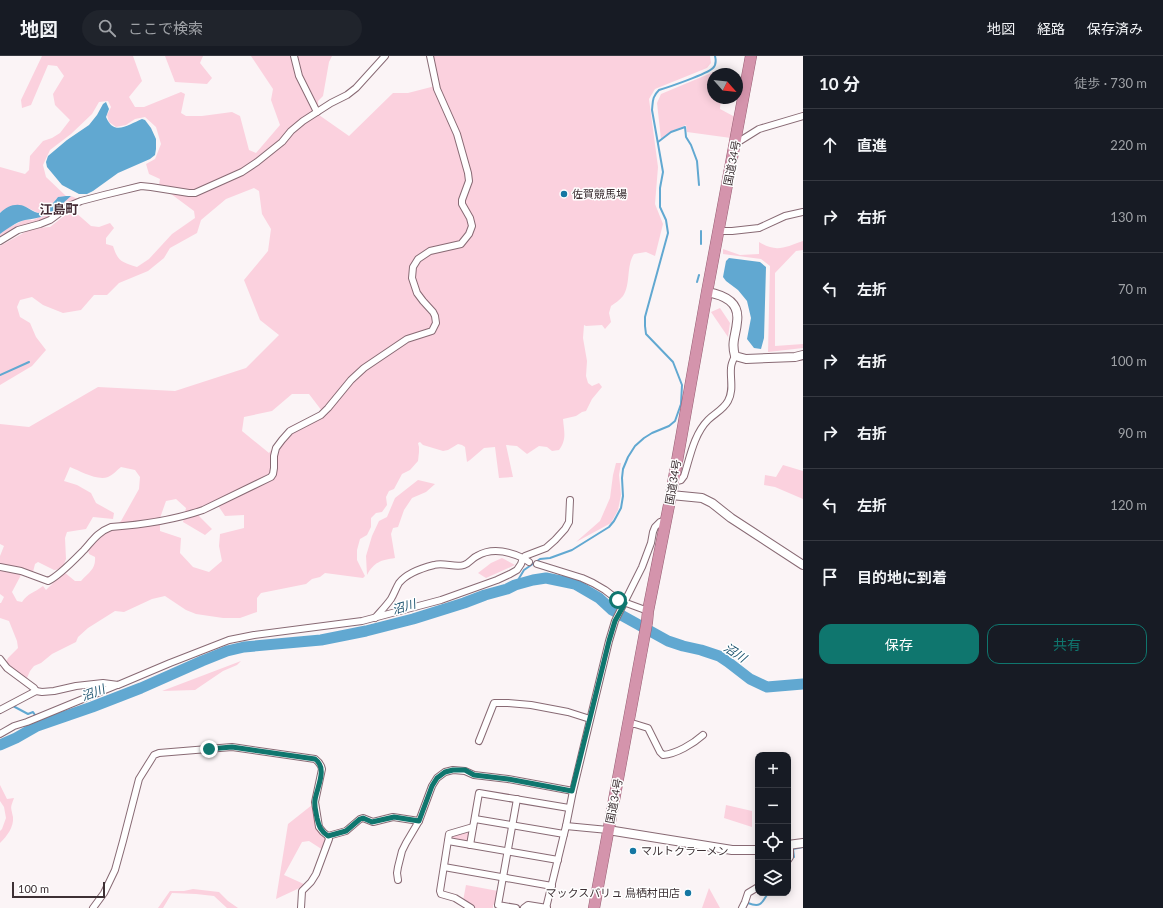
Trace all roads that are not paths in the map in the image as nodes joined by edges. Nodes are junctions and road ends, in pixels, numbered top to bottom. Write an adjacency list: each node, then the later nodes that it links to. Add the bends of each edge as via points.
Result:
1 (294, 56): 5 (street, via 301,81)
2 (385, 56): 5 (street, via 356,88)
3 (430, 56): 22 (street, via 437,90 456,134 468,173 469,181 462,204 472,226 461,244 430,251 418,259 413,267 412,278 417,293 435,316 432,331 407,339 364,368 321,415 290,431 276,448 271,477 192,514 106,529 48,580)
4 (751, 56): 7 (highway, 国道34号)
5 (318, 112): 10 (street, via 303,121 282,142 242,172 195,193 141,186 104,195 69,206 50,220 18,230)
6 (803, 116): 7 (street, via 759,129)
7 (735, 144): 9 (highway, 国道34号)
8 (803, 212): 9 (street, via 785,216 759,228)
9 (719, 231): 11 (highway, 国道34号)
10 (0, 241)
11 (707, 292): 13 (street, via 726,298 737,312 733,339); 14 (highway, 国道34号)
12 (803, 355): 13 (street, via 746,359)
13 (735, 356): 14 (street, via 731,366 732,390 728,400 723,408 708,419 697,436 684,476 681,480)
14 (673, 482): 15 (highway, 国道34号)
15 (671, 495): 17 (highway, 国道34号); 21 (street, via 702,498 712,503)
16 (570, 500): 18 (street, via 569,522 566,529 546,548)
17 (666, 520): 23 (street, via 655,526 651,543); 24 (highway, 国道34号)
18 (523, 558): 19 (street); 25 (street, via 517,570 497,580 441,600); 25 (street, via 512,552 487,552 476,556 465,565 436,564 414,572 399,584 391,599)
19 (530, 562)
20 (537, 564): 23 (street, via 582,578)
21 (803, 565)
22 (0, 567)
23 (625, 603): 24 (street); 30 (street, via 615,621)
24 (648, 611): 31 (highway, 国道34号)
25 (375, 618): 27 (street, via 229,640)
26 (0, 659): 28 (street)
27 (118, 685): 28 (street, via 103,683 54,691); 32 (street, via 14,726)
28 (36, 691): 29 (street)
29 (0, 710)
30 (590, 719): 34 (street, via 531,705 494,703); 35 (street)
31 (628, 724): 33 (street, via 648,728 663,755 694,743); 43 (highway, 国道34号)
32 (0, 734)
33 (703, 736)
34 (479, 741)
35 (572, 791): 37 (street); 39 (street, via 474,775 465,770 453,770 437,778)
36 (517, 799): 37 (street); 38 (street, via 479,793); 40 (street)
37 (569, 808): 41 (street)
38 (475, 819): 40 (street); 42 (street)
39 (419, 821): 45 (street, via 394,817 372,822 363,818 346,831); 55 (street, via 402,851)
40 (512, 825): 44 (street); 51 (street)
41 (566, 826): 43 (street); 44 (street)
42 (473, 827): 46 (street, via 449,834); 48 (street)
43 (608, 830): 50 (street, via 732,850); 65 (highway, 国道34号)
44 (564, 834): 52 (street)
45 (328, 836): 59 (street, via 319,827 314,802 322,769 319,761 315,759 232,747 160,753 154,755 139,779 115,870 104,894); 60 (street, via 330,839 316,874 302,891)
46 (448, 841): 48 (street); 53 (street)
47 (803, 843): 49 (street)
48 (470, 845): 51 (street)
49 (791, 845)
50 (755, 850)
51 (507, 852): 52 (street); 54 (street)
52 (558, 860): 56 (street)
53 (444, 867): 54 (street); 61 (street, via 441,894 455,898)
54 (502, 877): 56 (street); 58 (street)
55 (398, 880)
56 (552, 886): 64 (street)
57 (755, 889): 66 (street, via 748,893)
58 (497, 906): 62 (street)
59 (93, 908)
60 (301, 908)
61 (471, 908)
62 (516, 908)
63 (524, 908): 64 (street, via 528,905)
64 (547, 908)
65 (594, 908)
66 (742, 908)

